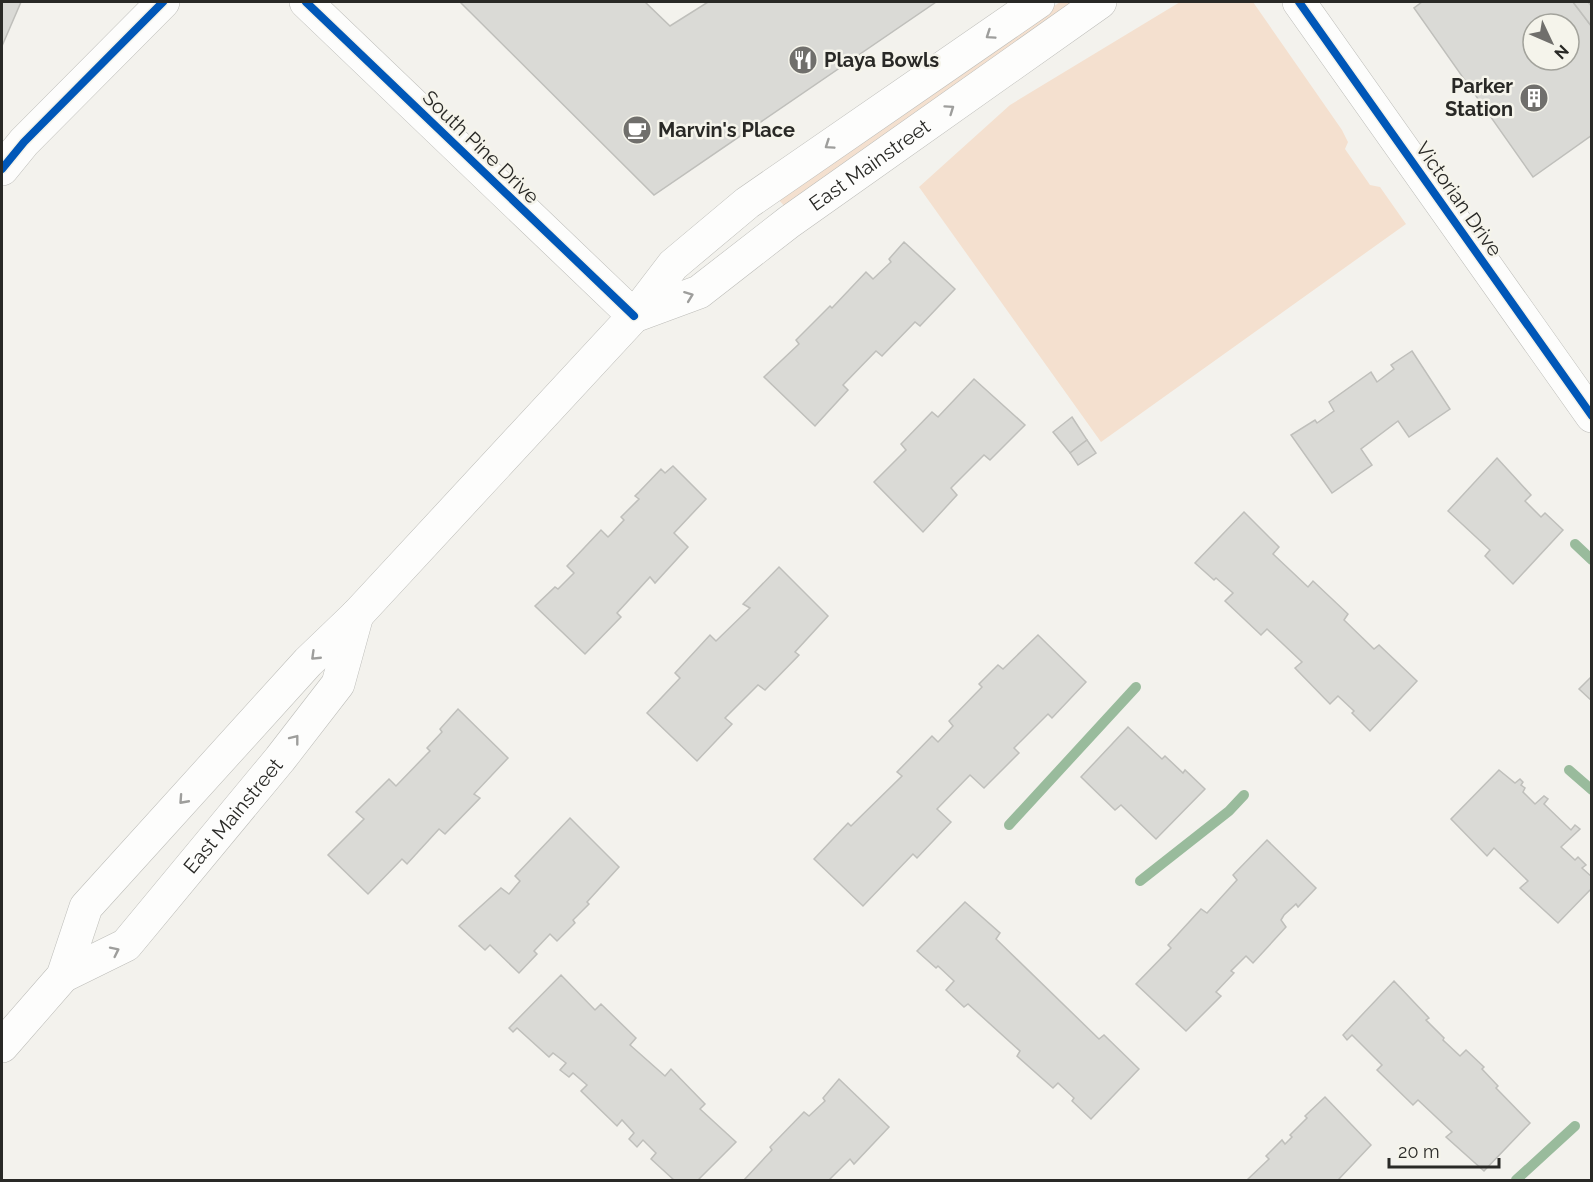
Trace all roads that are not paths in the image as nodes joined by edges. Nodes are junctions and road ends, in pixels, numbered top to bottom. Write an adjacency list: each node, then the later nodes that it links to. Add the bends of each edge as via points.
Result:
1 (163, 2): 6 (main road)
2 (306, 2): 7 (main road, South Pine Drive)
3 (1038, 2): 7 (main road, East Mainstreet, one-way to 7, via 747,203 673,265)
4 (1100, 2): 7 (main road, East Mainstreet, one-way to 4, via 699,292 789,222)
5 (1299, 2): 8 (main road, Victorian Drive)
6 (2, 169)
7 (634, 316): 9 (main road, East Mainstreet)
8 (1592, 416)
9 (357, 615): 10 (main road, East Mainstreet, one-way to 10, via 308,662 86,907); 10 (main road, East Mainstreet, one-way to 9, via 126,945 273,768 338,684)
10 (63, 976): 11 (main road, East Mainstreet)
11 (2, 1046)

